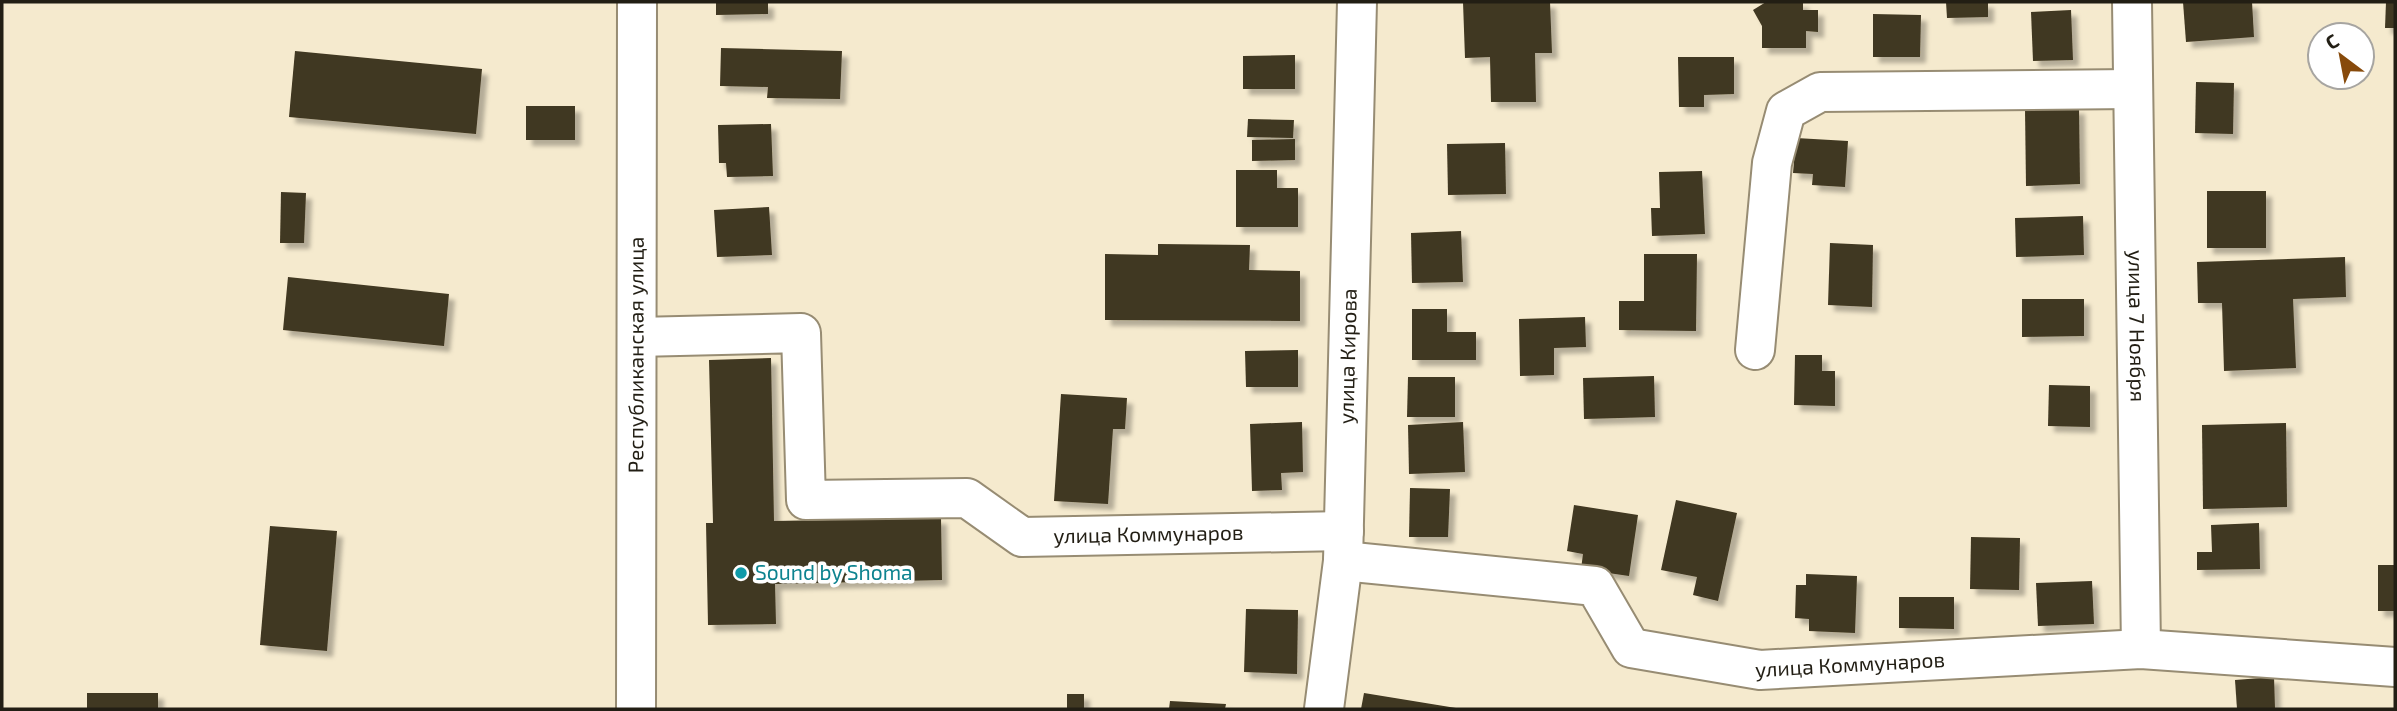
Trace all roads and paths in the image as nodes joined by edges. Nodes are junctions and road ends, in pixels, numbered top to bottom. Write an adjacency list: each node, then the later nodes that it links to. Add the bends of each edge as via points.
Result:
1 (637, 2): 5 (street, Республиканская улица)
2 (1357, 2): 7 (street, улица Кирова)
3 (2132, 2): 4 (street, улица 7 Ноября)
4 (2131, 89): 6 (street, via 1819,92 1786,111 1772,163); 8 (street, улица 7 Ноября)
5 (636, 337): 7 (street, улица Коммунаров, via 802,333 806,500 967,498 1021,537); 10 (street, Республиканская улица)
6 (1755, 350)
7 (1343, 546): 8 (street, улица Коммунаров, via 1595,586 1631,648 1760,670); 11 (street, улица Кирова)
8 (2141, 649): 9 (street, улица Коммунаров)
9 (2395, 667)
10 (636, 709)
11 (1324, 709)

